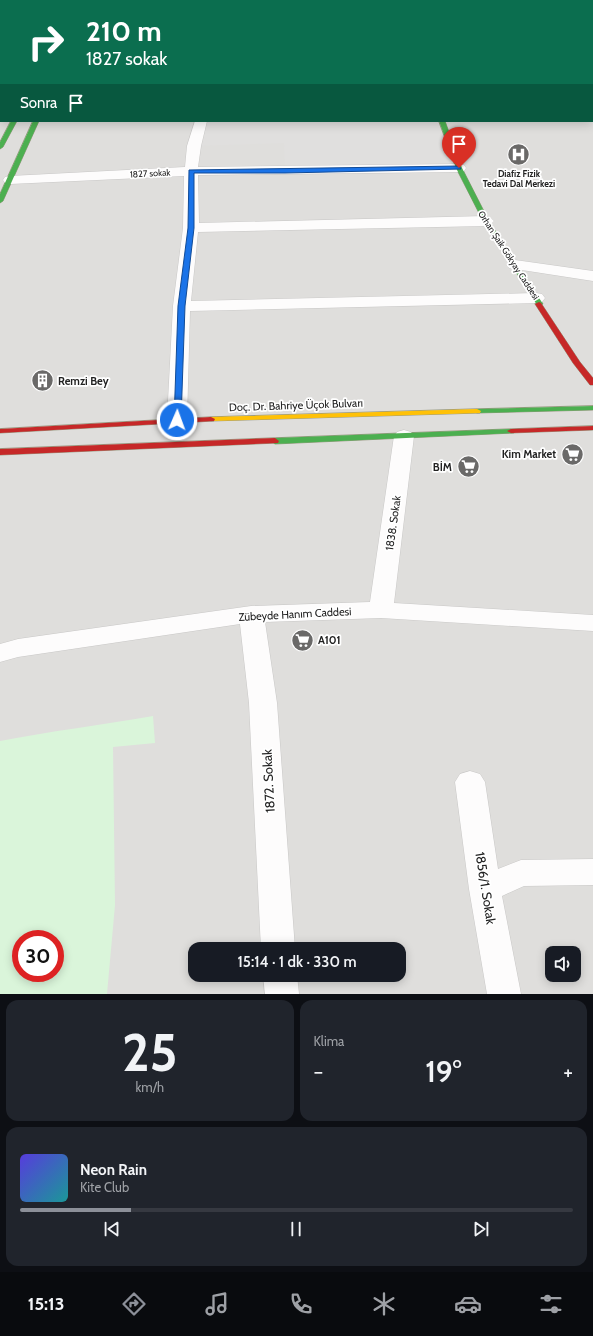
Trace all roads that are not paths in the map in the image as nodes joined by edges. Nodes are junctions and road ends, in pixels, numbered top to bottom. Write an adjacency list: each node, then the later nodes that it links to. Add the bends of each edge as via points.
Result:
1 (13, 122): 5 (main road)
2 (36, 122): 8 (main road)
3 (202, 122): 7 (street, via 194,146)
4 (442, 122): 6 (main road, Orhan Şaik Gökyay Caddesi)
5 (0, 147)
6 (459, 168): 7 (street, 1827 sokak); 10 (main road, Orhan Şaik Gökyay Caddesi)
7 (191, 171): 8 (street, 1827 sokak); 11 (street)
8 (10, 180): 9 (main road)
9 (0, 201)
10 (486, 221): 11 (street); 12 (main road, Orhan Şaik Gökyay Caddesi)
11 (191, 228): 15 (street)
12 (515, 265): 13 (street); 14 (main road, Orhan Şaik Gökyay Caddesi)
13 (593, 276)
14 (536, 298): 15 (street); 16 (main road, Orhan Şaik Gökyay Caddesi)
15 (182, 306): 20 (street)
16 (577, 363): 17 (main road, Orhan Şaik Gökyay Caddesi); 18 (main road, Orhan Şaik Gökyay Caddesi)
17 (593, 383)
18 (590, 392)
19 (593, 408): 20 (main road, Doç. Dr. Bahriye Üçok Bulvarı)
20 (177, 420): 22 (main road, Doç. Dr. Bahriye Üçok Bulvarı)
21 (593, 428): 23 (main road)
22 (0, 431)
23 (404, 436): 24 (main road); 25 (street, 1838. Sokak)
24 (0, 452)
25 (381, 610): 26 (street, Zübeyde Hanım Caddesi); 27 (street, Zübeyde Hanım Caddesi)
26 (251, 614): 28 (street, Zübeyde Hanım Caddesi, via 26,646); 32 (street, 1872. Sokak, via 263,703)
27 (593, 623)
28 (0, 653)
29 (470, 782): 31 (street, 1856/1. Sokak)
30 (593, 872): 31 (street, via 521,873)
31 (485, 888): 35 (street, 1856/1. Sokak)
32 (278, 942)
33 (281, 982): 34 (street)
34 (282, 994)
35 (504, 994)

